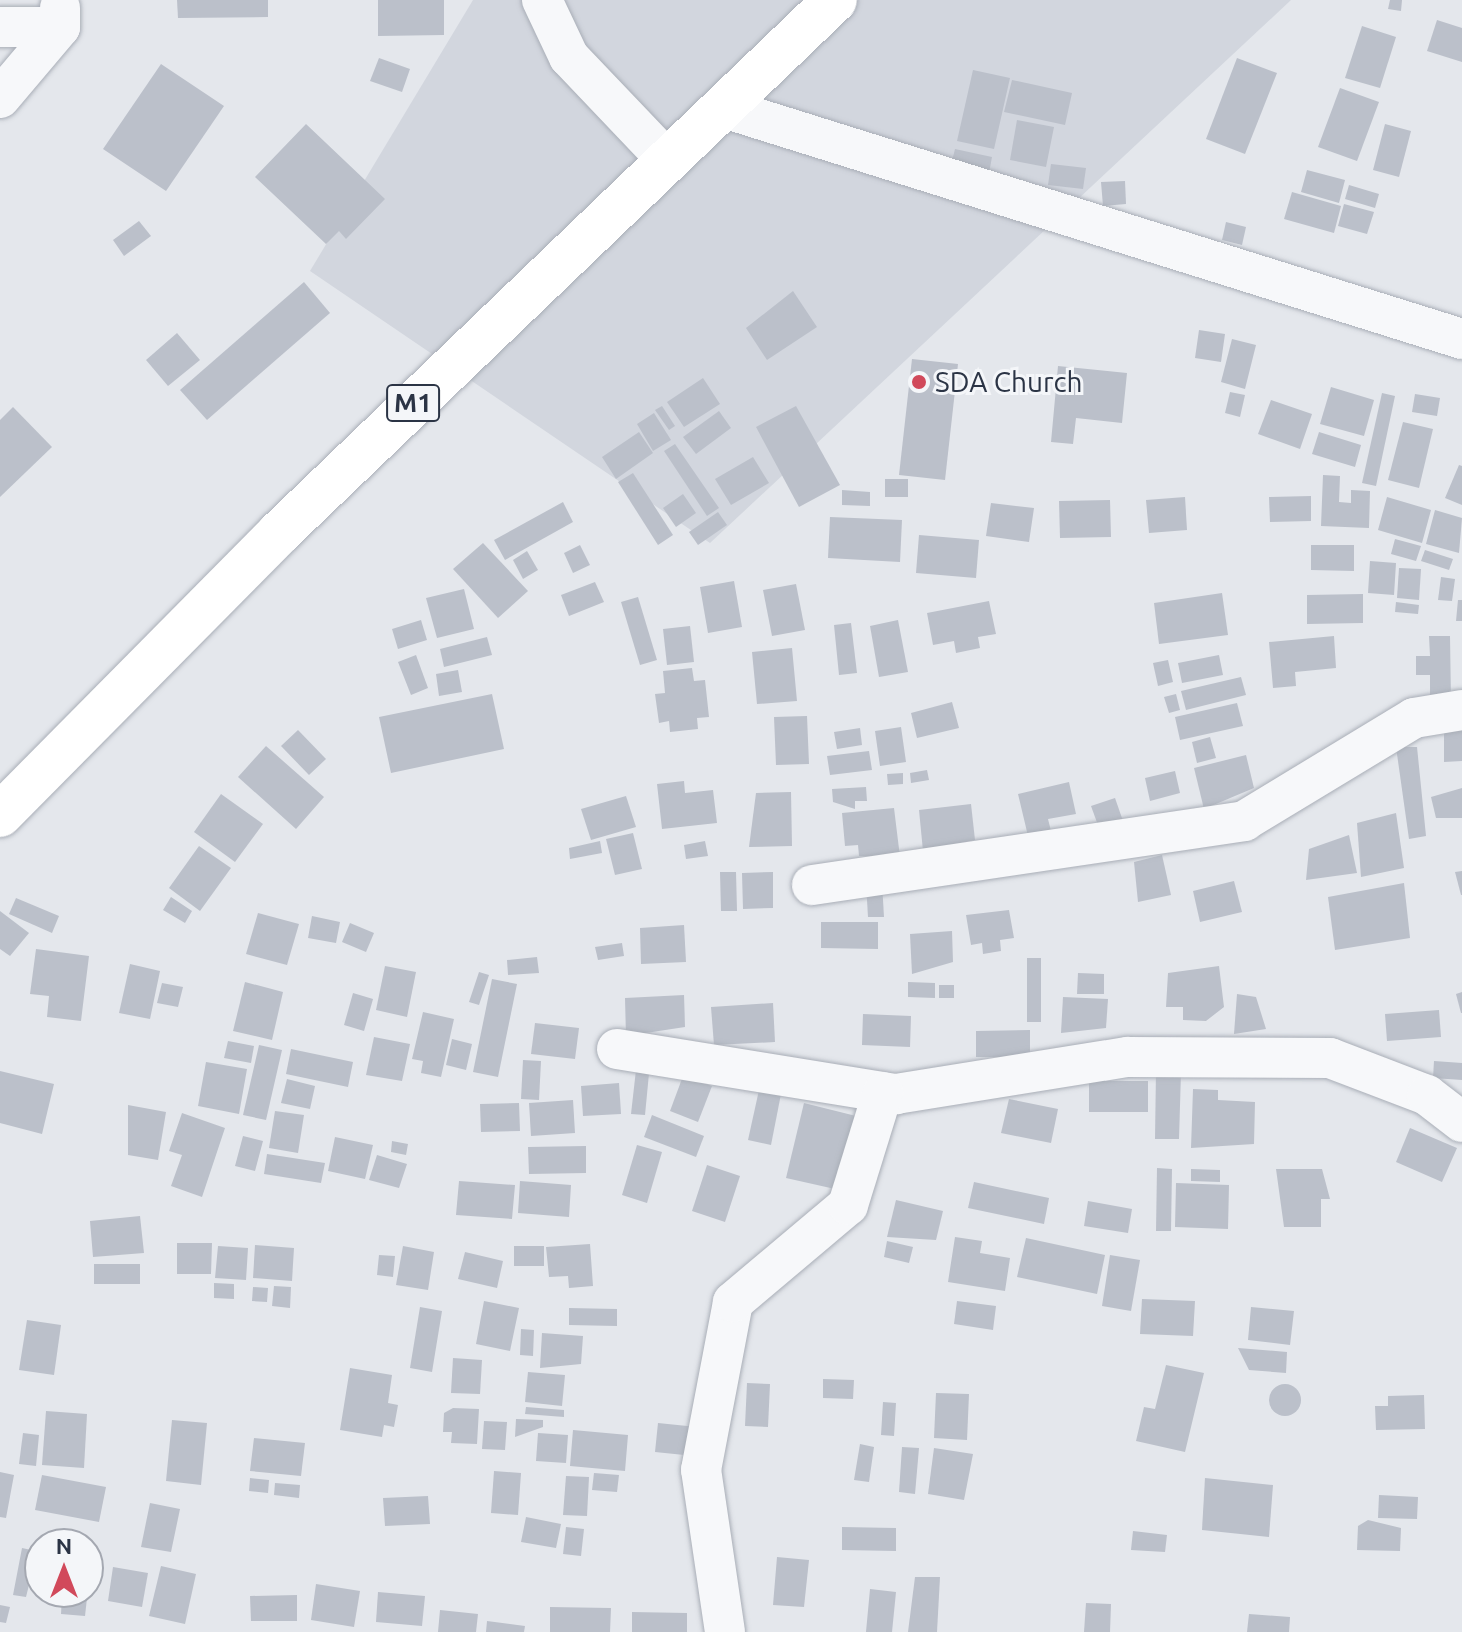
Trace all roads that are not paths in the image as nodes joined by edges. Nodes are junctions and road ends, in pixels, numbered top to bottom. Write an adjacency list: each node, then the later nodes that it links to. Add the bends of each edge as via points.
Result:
1 (542, 0): 7 (street, via 569,57)
2 (835, 0): 6 (highway, M1)
3 (60, 14): 4 (street); 5 (street)
4 (0, 27)
5 (0, 98)
6 (724, 108): 7 (highway, M1); 8 (street)
7 (666, 159): 10 (highway, M1)
8 (1462, 339)
9 (1462, 710): 11 (street, via 1414,718 1244,821)
10 (0, 815)
11 (812, 885)
12 (617, 1049): 13 (street)
13 (883, 1092): 14 (street, via 1128,1057 1330,1058 1427,1095); 15 (street, via 848,1205 733,1302 701,1470)
14 (1462, 1122)
15 (725, 1632)

